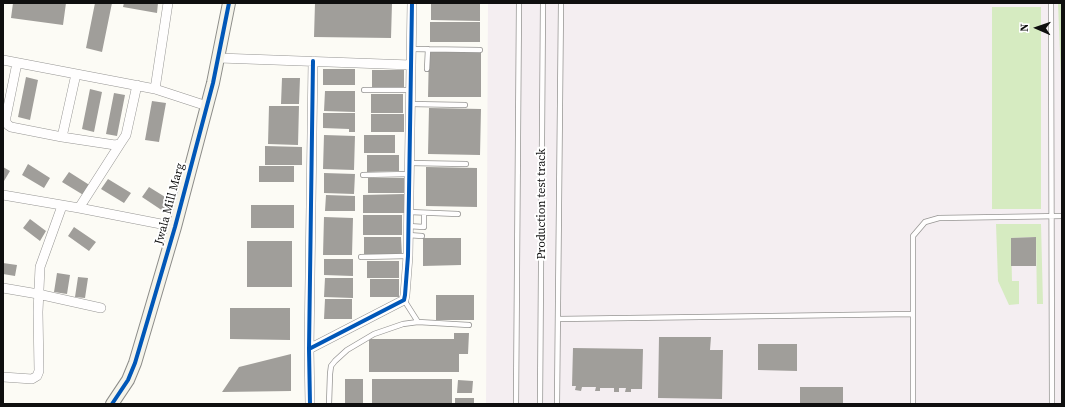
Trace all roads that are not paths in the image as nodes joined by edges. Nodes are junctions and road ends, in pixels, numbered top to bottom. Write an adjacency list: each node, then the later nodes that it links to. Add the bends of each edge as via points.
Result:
1 (168, 3): 19 (street)
2 (229, 3): 11 (street, Jwala Mill Marg)
3 (412, 3): 8 (street)
4 (519, 3): 57 (lane)
5 (543, 3): 58 (lane, Production test track)
6 (561, 3): 49 (lane)
7 (1051, 3): 37 (lane)
8 (411, 49): 9 (lane); 15 (street)
9 (428, 49): 10 (lane); 16 (lane)
10 (480, 50)
11 (219, 58): 13 (street); 24 (street, Jwala Mill Marg)
12 (3, 60): 14 (street)
13 (313, 61): 15 (street); 52 (street)
14 (17, 62): 17 (street); 25 (street, via 6,122 12,127)
15 (411, 65): 21 (street)
16 (428, 69)
17 (76, 74): 18 (street); 25 (street)
18 (138, 85): 19 (street); 26 (street, via 126,135)
19 (155, 88): 24 (street)
20 (364, 90): 21 (lane)
21 (411, 90): 22 (street)
22 (410, 104): 23 (lane); 27 (street)
23 (465, 105)
24 (207, 106): 54 (street, Jwala Mill Marg, via 135,364)
25 (62, 137): 26 (street)
26 (120, 144): 33 (street)
27 (409, 163): 28 (lane); 29 (street)
28 (466, 164)
29 (409, 174): 30 (lane); 34 (street)
30 (364, 175)
31 (3, 195): 32 (street)
32 (62, 206): 33 (street); 45 (street, via 40,267)
33 (78, 208): 39 (street)
34 (409, 212): 35 (lane); 40 (street)
35 (424, 213): 36 (lane); 40 (lane, via 424,227)
36 (458, 214)
37 (1052, 216): 38 (lane); 48 (lane, via 939,218 925,222 913,236); 61 (lane)
38 (1062, 216)
39 (161, 224)
40 (408, 231): 41 (lane); 42 (street)
41 (422, 236)
42 (408, 256): 43 (lane); 46 (street)
43 (361, 257)
44 (3, 288): 45 (street)
45 (38, 294): 47 (street); 53 (street, via 39,371 32,379)
46 (404, 300): 50 (lane); 52 (street)
47 (101, 308)
48 (913, 314): 49 (lane); 60 (lane)
49 (558, 319): 59 (lane)
50 (418, 322): 51 (lane); 56 (lane, via 403,324 374,334 347,350 335,361 330,374)
51 (469, 325)
52 (309, 349): 55 (street)
53 (3, 377)
54 (112, 404)
55 (310, 404)
56 (330, 404)
57 (516, 404)
58 (540, 404)
59 (557, 404)
60 (913, 404)
61 (1052, 404)

